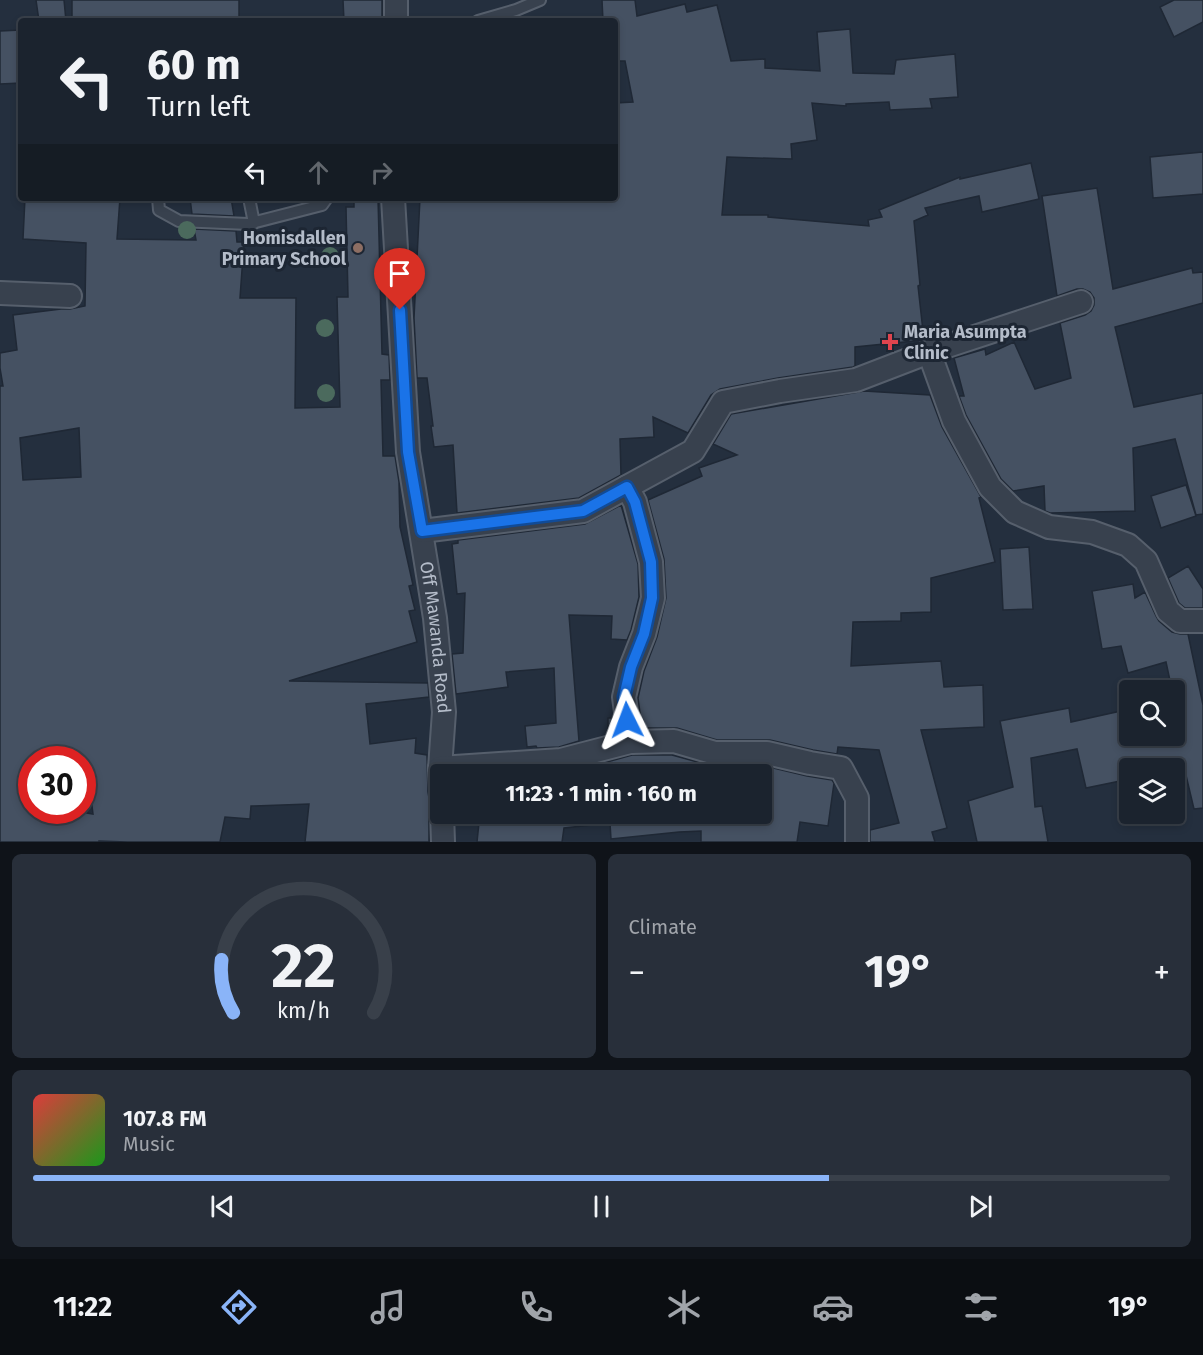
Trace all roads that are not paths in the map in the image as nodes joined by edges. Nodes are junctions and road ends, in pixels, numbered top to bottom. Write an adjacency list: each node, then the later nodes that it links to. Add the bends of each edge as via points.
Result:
1 (396, 0): 3 (street)
2 (540, 0): 4 (lane)
3 (396, 18)
4 (488, 18)
5 (158, 201): 9 (lane, via 159,210 179,220)
6 (250, 201): 9 (lane)
7 (325, 201): 9 (lane)
8 (393, 201): 15 (street, Off Mawanda Road, via 408,452)
9 (254, 223)
10 (0, 293): 11 (street)
11 (70, 296)
12 (1081, 302): 13 (street)
13 (929, 352): 14 (street, via 856,380 723,402 693,451); 16 (street, via 954,421 990,487 1015,512 1049,527 1092,532 1128,545 1146,561 1168,611 1180,621)
14 (627, 487): 15 (street, via 583,511); 17 (street, via 635,502 651,562 652,598 624,697)
15 (422, 531): 18 (street, Off Mawanda Road, via 444,712)
16 (1203, 621)
17 (630, 742): 19 (street); 22 (street, via 674,741 715,753 767,753 841,768 857,798)
18 (442, 764)
19 (536, 764)
20 (442, 824): 21 (street)
21 (443, 842)
22 (857, 842)

